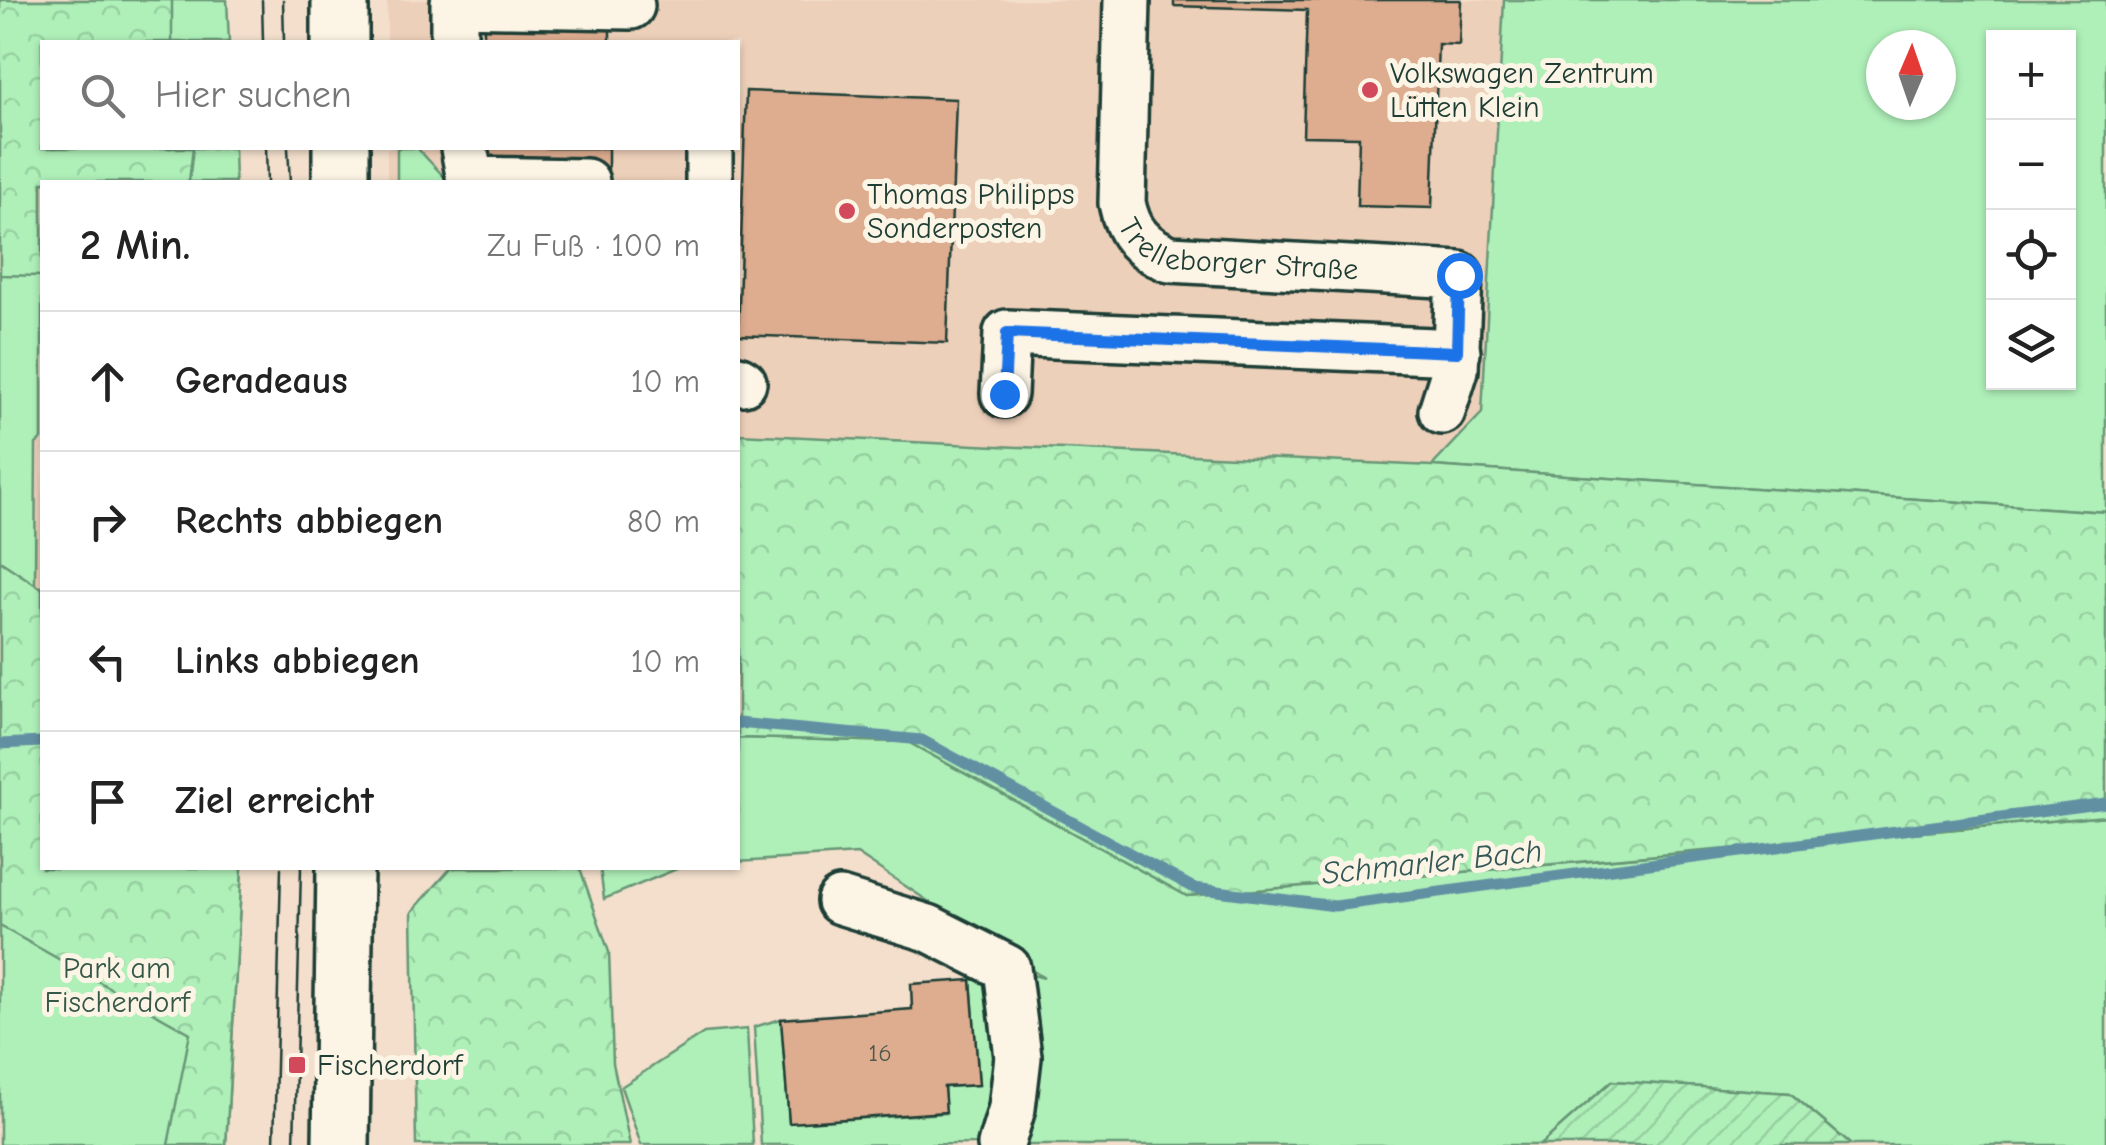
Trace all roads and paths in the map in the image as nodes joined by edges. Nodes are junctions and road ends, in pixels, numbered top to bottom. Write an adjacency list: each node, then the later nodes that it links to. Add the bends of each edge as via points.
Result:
1 (340, 0): 4 (main road)
2 (1127, 0): 12 (street, Trelleborger Straße, via 1122,203 1125,220 1148,250 1170,259 1459,275)
3 (632, 6): 5 (street, via 454,3)
4 (340, 40)
5 (454, 40)
6 (341, 150): 9 (main road)
7 (464, 150): 10 (street)
8 (709, 150): 11 (street)
9 (341, 180)
10 (470, 180)
11 (709, 180)
12 (1457, 352): 13 (street, via 1007,333); 14 (street)
13 (1004, 394)
14 (1442, 411)
15 (345, 870): 17 (main road)
16 (840, 900): 18 (street, via 928,928 1007,968 1018,1058)
17 (341, 1145)
18 (1001, 1145)

